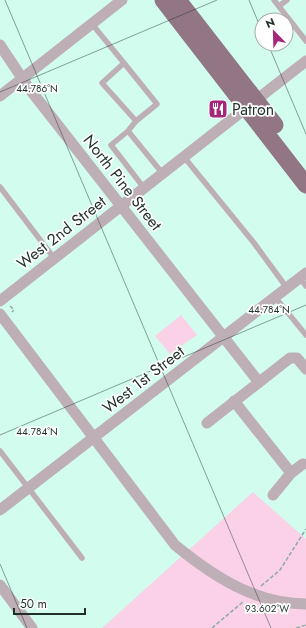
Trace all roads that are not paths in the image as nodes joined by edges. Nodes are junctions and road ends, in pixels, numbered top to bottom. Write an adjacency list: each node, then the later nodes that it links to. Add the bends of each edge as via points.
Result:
1 (122, 0): 7 (street)
2 (163, 0): 14 (main road)
3 (178, 0): 14 (main road)
4 (274, 0): 6 (lane)
5 (287, 0): 6 (lane)
6 (279, 6): 8 (lane)
7 (92, 24): 11 (lane); 12 (street)
8 (306, 41)
9 (0, 45): 12 (street, North Pine Street)
10 (306, 61): 14 (street, West 2nd Street)
11 (124, 63): 15 (lane, via 157,104); 15 (lane, via 102,83)
12 (22, 78): 13 (street); 23 (street, North Pine Street)
13 (0, 96)
14 (251, 104): 17 (street, West 2nd Street); 18 (main road); 20 (main road)
15 (136, 121): 16 (lane)
16 (128, 131): 19 (lane); 22 (lane, via 111,145)
17 (184, 157): 19 (street, West 2nd Street); 26 (lane)
18 (306, 167)
19 (162, 174): 22 (street, West 2nd Street)
20 (306, 185)
21 (0, 187): 24 (lane)
22 (144, 188): 23 (street, West 2nd Street)
23 (122, 206): 24 (street, West 2nd Street); 31 (street, North Pine Street)
24 (54, 258): 28 (street, West 2nd Street)
25 (304, 279): 26 (street, West 1st Street)
26 (287, 288): 27 (street, West 1st Street)
27 (275, 297): 30 (lane); 31 (street, West 1st Street)
28 (0, 301)
29 (0, 314): 36 (street)
30 (306, 335)
31 (224, 336): 33 (street, North Pine Street); 36 (street, West 1st Street)
32 (306, 370): 33 (street, via 298,358 290,358)
33 (258, 381): 34 (street)
34 (234, 400): 35 (street); 39 (street)
35 (207, 423)
36 (95, 437): 40 (street, West 1st Street); 45 (street, via 113,466 175,545 204,568 252,594 286,604)
37 (0, 451): 40 (lane)
38 (303, 464): 39 (street)
39 (291, 473): 41 (street)
40 (29, 488): 42 (street, West 1st Street); 43 (lane)
41 (273, 495)
42 (0, 510)
43 (82, 558)
44 (0, 585): 46 (street)
45 (306, 604)
46 (32, 628)

